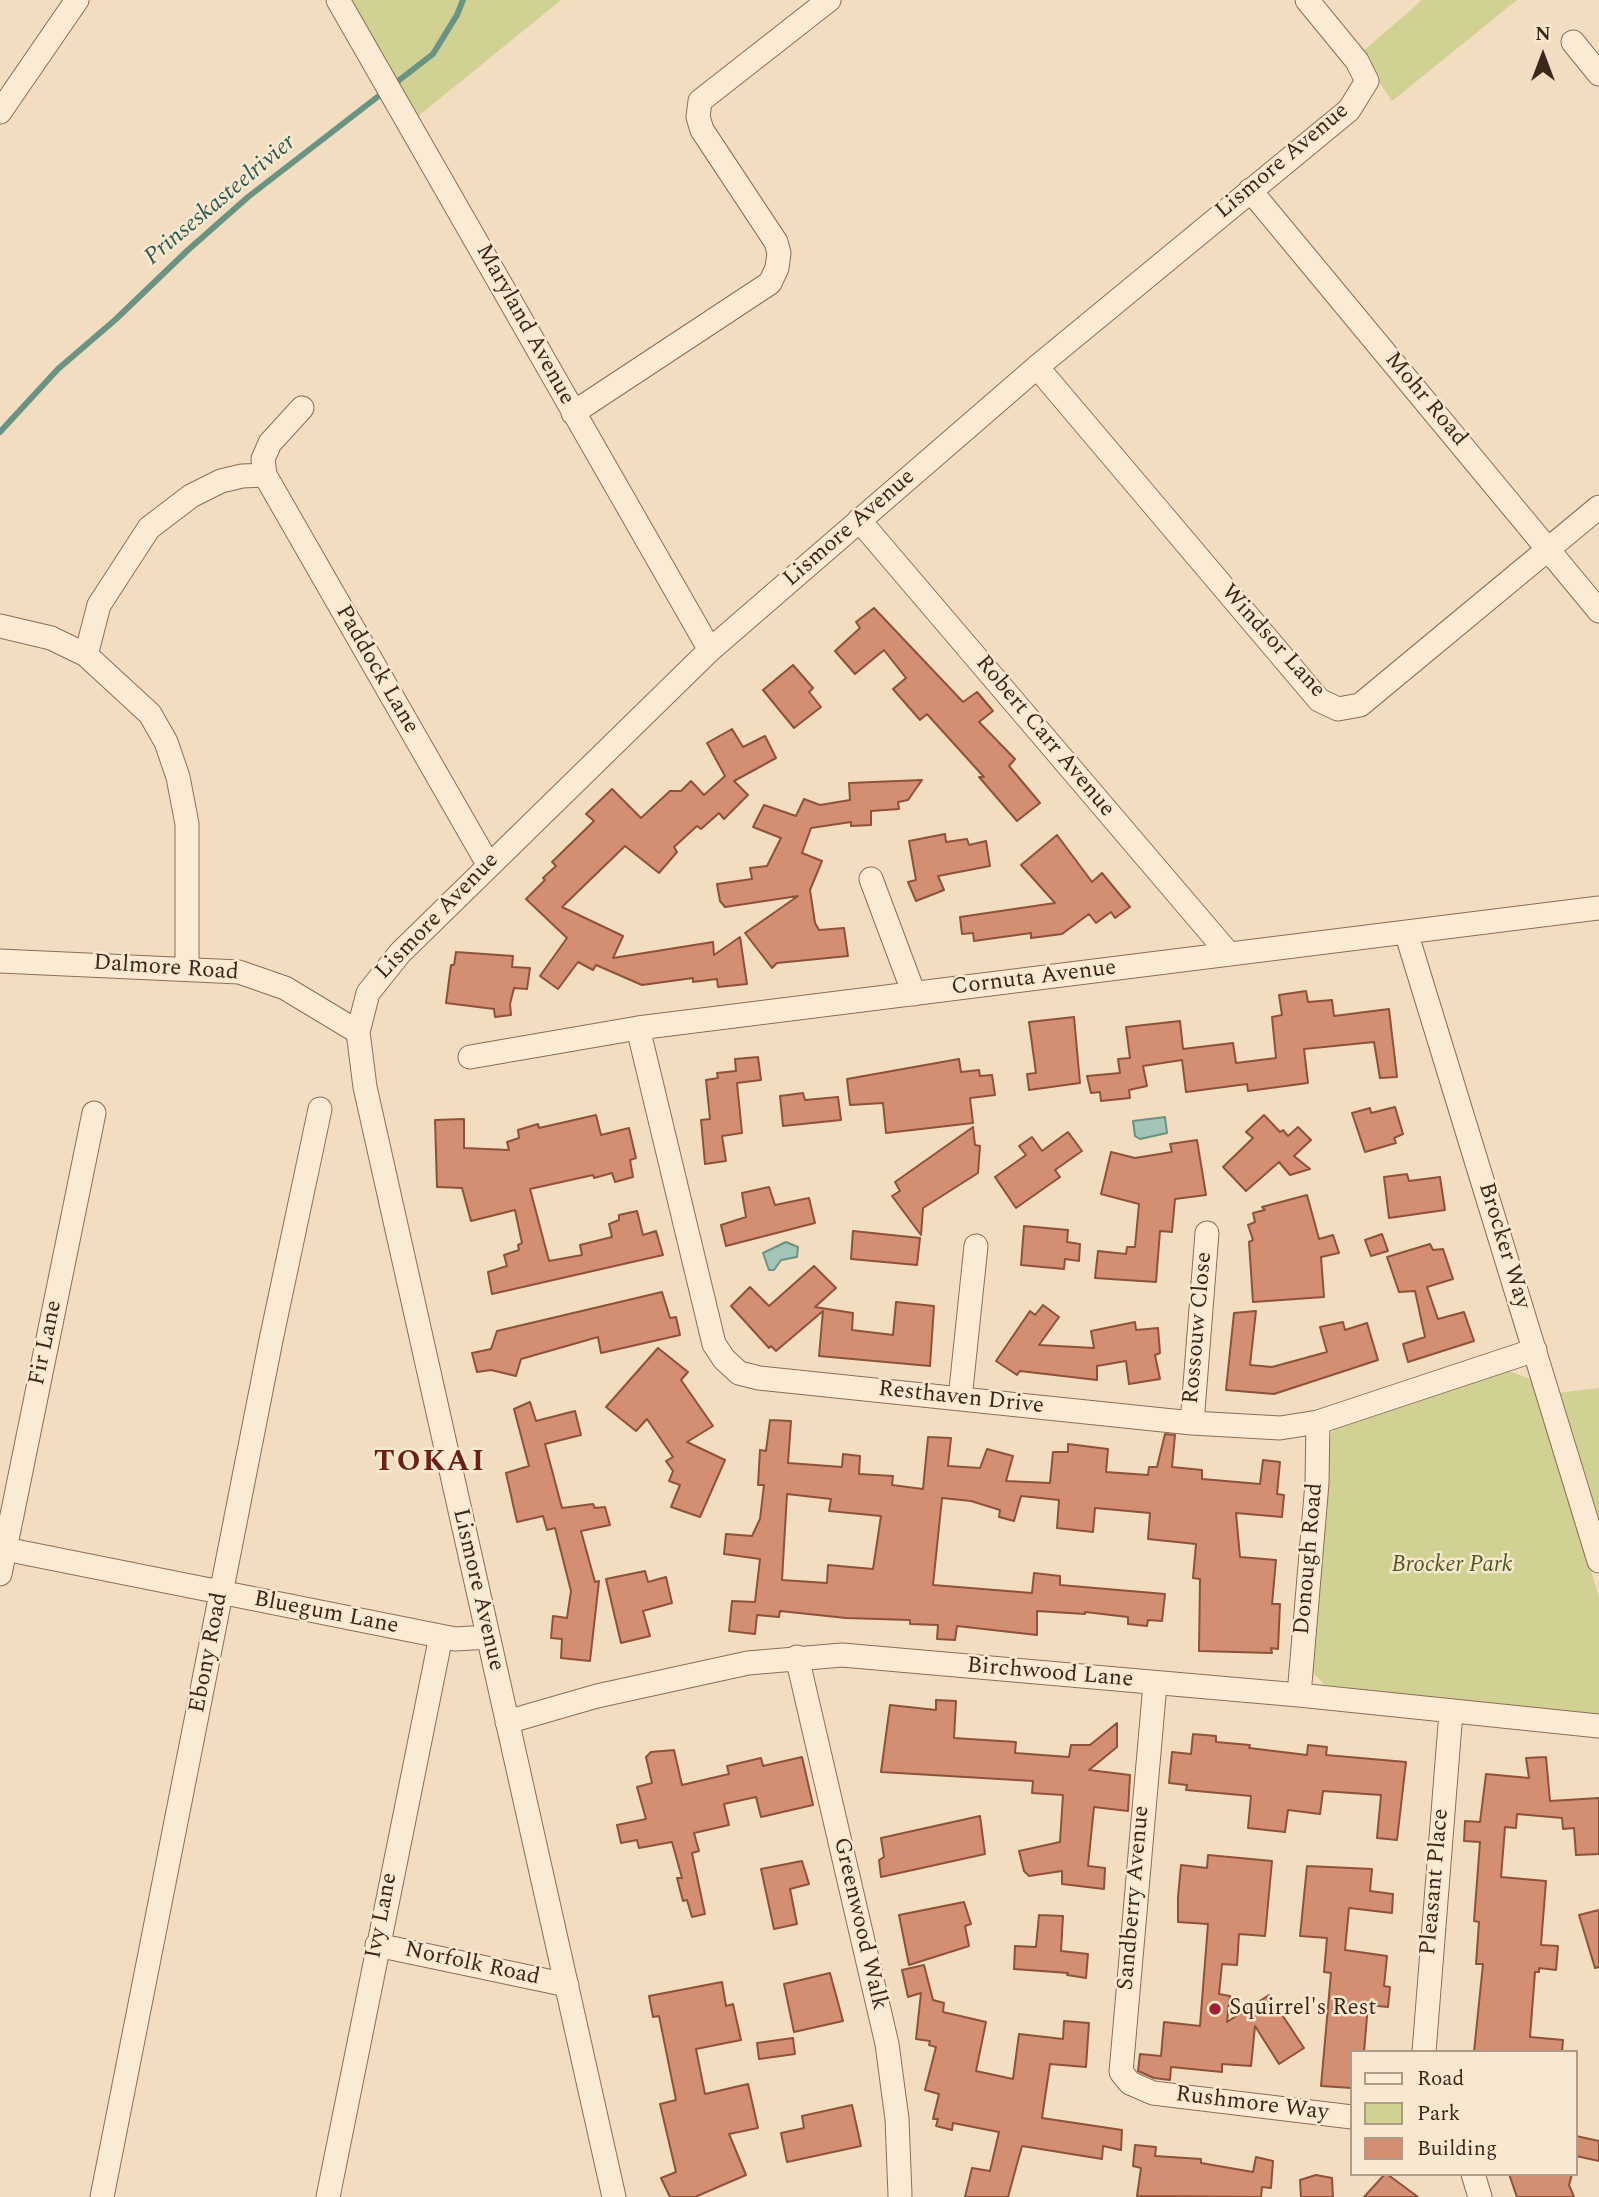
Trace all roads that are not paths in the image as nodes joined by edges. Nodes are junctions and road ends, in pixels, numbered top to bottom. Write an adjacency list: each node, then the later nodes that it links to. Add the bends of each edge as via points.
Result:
1 (77, 0): 7 (street)
2 (338, 0): 11 (street, Maryland Avenue)
3 (829, 0): 11 (street, via 700,102 702,130 776,242 778,268 770,283)
4 (1307, 0): 8 (street, Lismore Avenue, via 1357,61 1367,81 1349,110)
5 (1573, 42): 6 (street)
6 (1599, 74)
7 (0, 112)
8 (1250, 190): 9 (street, Lismore Avenue); 15 (street, Mohr Road)
9 (1037, 367): 14 (street, Lismore Avenue); 15 (street, Windsor Lane, via 1319,701 1338,709 1360,705)
10 (302, 408): 12 (street, via 270,443 263,459)
11 (573, 414): 18 (street, Maryland Avenue)
12 (265, 475): 19 (street, via 221,481 191,496 149,528 99,605); 20 (street, Paddock Lane)
13 (1599, 507): 15 (street, Windsor Lane)
14 (859, 520): 18 (street, Lismore Avenue); 24 (street, Robert Carr Avenue)
15 (1548, 549): 16 (street, Mohr Road)
16 (1599, 611)
17 (0, 626): 19 (street, via 51,638)
18 (710, 650): 20 (street, Lismore Avenue)
19 (86, 655): 26 (street, via 150,714 178,778 187,824)
20 (488, 864): 29 (street, Lismore Avenue, via 375,981)
21 (871, 878): 27 (street)
22 (1599, 908): 23 (street, Cornuta Avenue)
23 (1406, 932): 24 (street, Cornuta Avenue); 35 (street, Brocker Way)
24 (1229, 954): 27 (street, Cornuta Avenue)
25 (0, 961): 26 (street, Dalmore Road)
26 (187, 969): 29 (street, Dalmore Road, via 262,978)
27 (914, 994): 28 (street, Cornuta Avenue)
28 (638, 1028): 30 (street, Cornuta Avenue); 36 (street, Resthaven Drive, via 714,1344 724,1359 739,1373 759,1378)
29 (358, 1032): 44 (street, Lismore Avenue, via 365,1087)
30 (470, 1057)
31 (320, 1109): 42 (street, Ebony Road)
32 (94, 1113): 39 (street, Fir Lane)
33 (1207, 1233): 38 (street, Rossouw Close)
34 (976, 1245): 36 (street)
35 (1535, 1350): 37 (street, Resthaven Drive); 40 (street, Brocker Way)
36 (960, 1399): 38 (street, Resthaven Drive)
37 (1318, 1422): 38 (street, Resthaven Drive, via 1280,1428); 47 (street, Donough Road)
38 (1192, 1423)
39 (3, 1549): 41 (street, Fir Lane); 42 (street, Bluegum Lane)
40 (1599, 1561)
41 (0, 1574)
42 (222, 1594): 43 (street, Bluegum Lane); 58 (street, Ebony Road)
43 (441, 1636): 44 (street, Bluegum Lane); 51 (street, Ivy Lane)
44 (488, 1637): 49 (street, Lismore Avenue)
45 (797, 1657): 46 (street, Birchwood Lane, via 842,1655); 49 (street, Birchwood Lane, via 597,1696); 57 (street, Greenwood Walk, via 887,2044 897,2119)
46 (1155, 1684): 47 (street, Birchwood Lane); 54 (street, Sandberry Avenue, via 1120,2061 1124,2079)
47 (1299, 1695): 48 (street, Birchwood Lane)
48 (1451, 1712): 50 (street, Birchwood Lane); 53 (street, Pleasant Place)
49 (507, 1723): 52 (street, Lismore Avenue)
50 (1599, 1726)
51 (377, 1945): 52 (street, Norfolk Road); 59 (street, Ivy Lane)
52 (567, 1985): 60 (street, Lismore Avenue)
53 (1423, 2050)
54 (1153, 2093): 55 (street, Rushmore Way)
55 (1350, 2118)
56 (1473, 2176): 61 (street)
57 (900, 2195)
58 (102, 2197)
59 (328, 2197)
60 (614, 2197)
61 (1480, 2197)

